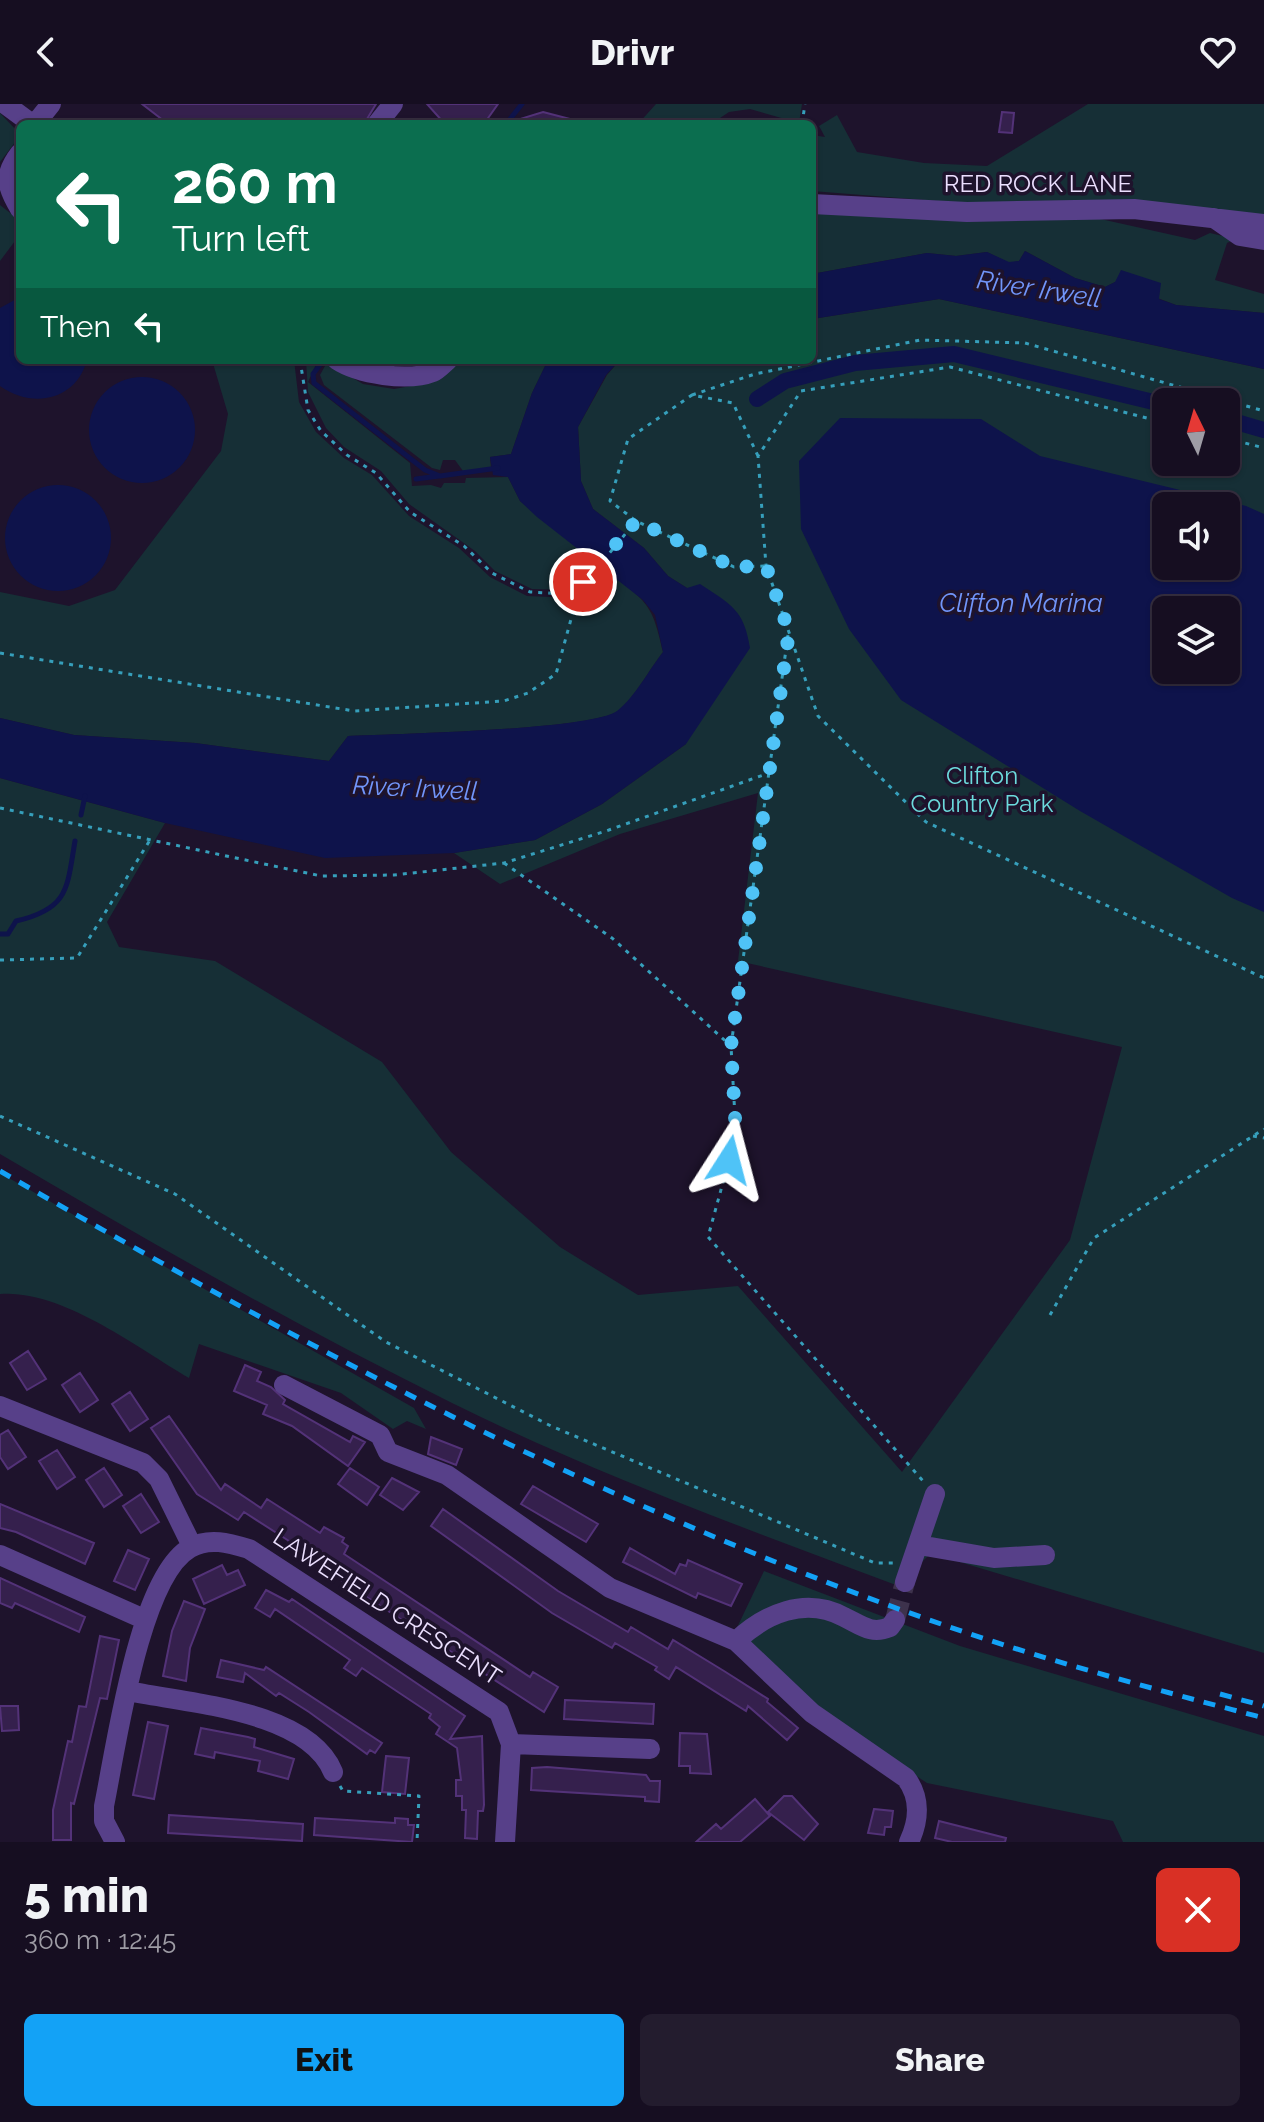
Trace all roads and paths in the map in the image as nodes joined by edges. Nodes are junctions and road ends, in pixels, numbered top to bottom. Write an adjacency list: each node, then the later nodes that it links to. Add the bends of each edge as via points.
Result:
1 (5, 104): 4 (street)
2 (51, 104): 5 (street)
3 (393, 104): 6 (street)
4 (27, 120)
5 (37, 120)
6 (380, 120)
7 (16, 158): 8 (street, via 8,169 7,186)
8 (16, 202)
9 (816, 204): 10 (street, RED ROCK LANE)
10 (1211, 215): 11 (street, RED ROCK LANE); 12 (street, via 1240,236)
11 (1264, 224)
12 (1264, 240)
13 (816, 361): 19 (path, via 920,340 1025,343)
14 (301, 364): 26 (path, via 308,410 321,431 376,473 410,512 464,546 492,573 530,592)
15 (343, 364): 16 (street, via 389,376 433,372)
16 (443, 364)
17 (804, 364): 18 (path)
18 (692, 395): 23 (path, via 733,403); 24 (path, via 628,439 610,501)
19 (1264, 411)
20 (1152, 419): 23 (path, via 950,367 801,391)
21 (1240, 442): 22 (path)
22 (1264, 448)
23 (758, 456): 25 (path)
24 (635, 522): 25 (path, via 734,567); 26 (path)
25 (766, 566): 27 (path)
26 (579, 590): 28 (path, via 556,674 528,693 461,706 354,711)
27 (789, 632): 29 (path); 34 (path, via 818,716 926,822)
28 (0, 653)
29 (769, 773): 32 (path); 35 (path)
30 (0, 808): 31 (path)
31 (150, 840): 32 (path, via 321,876 394,875); 33 (path, via 77,958)
32 (504, 863): 35 (path, via 612,938)
33 (0, 960)
34 (1264, 978)
35 (731, 1046): 43 (path, via 736,1135 708,1237)
36 (0, 1116): 47 (path, via 175,1194 386,1342 551,1426 875,1563)
37 (1264, 1129): 38 (path)
38 (1253, 1136): 39 (path); 40 (path, via 1094,1238)
39 (1264, 1138)
40 (1050, 1315)
41 (284, 1385): 50 (street, via 380,1435 384,1457 447,1475 610,1588)
42 (0, 1406): 44 (street, via 143,1463 159,1479)
43 (935, 1494): 47 (street)
44 (192, 1546): 48 (street, via 171,1564); 52 (street, LAWEFIELD CRESCENT, via 210,1541 249,1549 499,1712)
45 (0, 1555): 48 (street)
46 (1045, 1555): 47 (street)
47 (912, 1563)
48 (146, 1620): 51 (street)
49 (895, 1620): 50 (street, via 890,1627 873,1631 828,1611 786,1610 767,1617)
50 (736, 1641): 58 (street, via 812,1713 906,1778 917,1813)
51 (128, 1691): 54 (street, via 282,1725 326,1755); 55 (street, via 104,1806 104,1821)
52 (511, 1744): 53 (street); 57 (street, LAWEFIELD CRESCENT)
53 (655, 1750)
54 (333, 1772): 56 (path, via 343,1791 419,1796)
55 (115, 1842)
56 (417, 1842)
57 (505, 1842)
58 (909, 1842)

